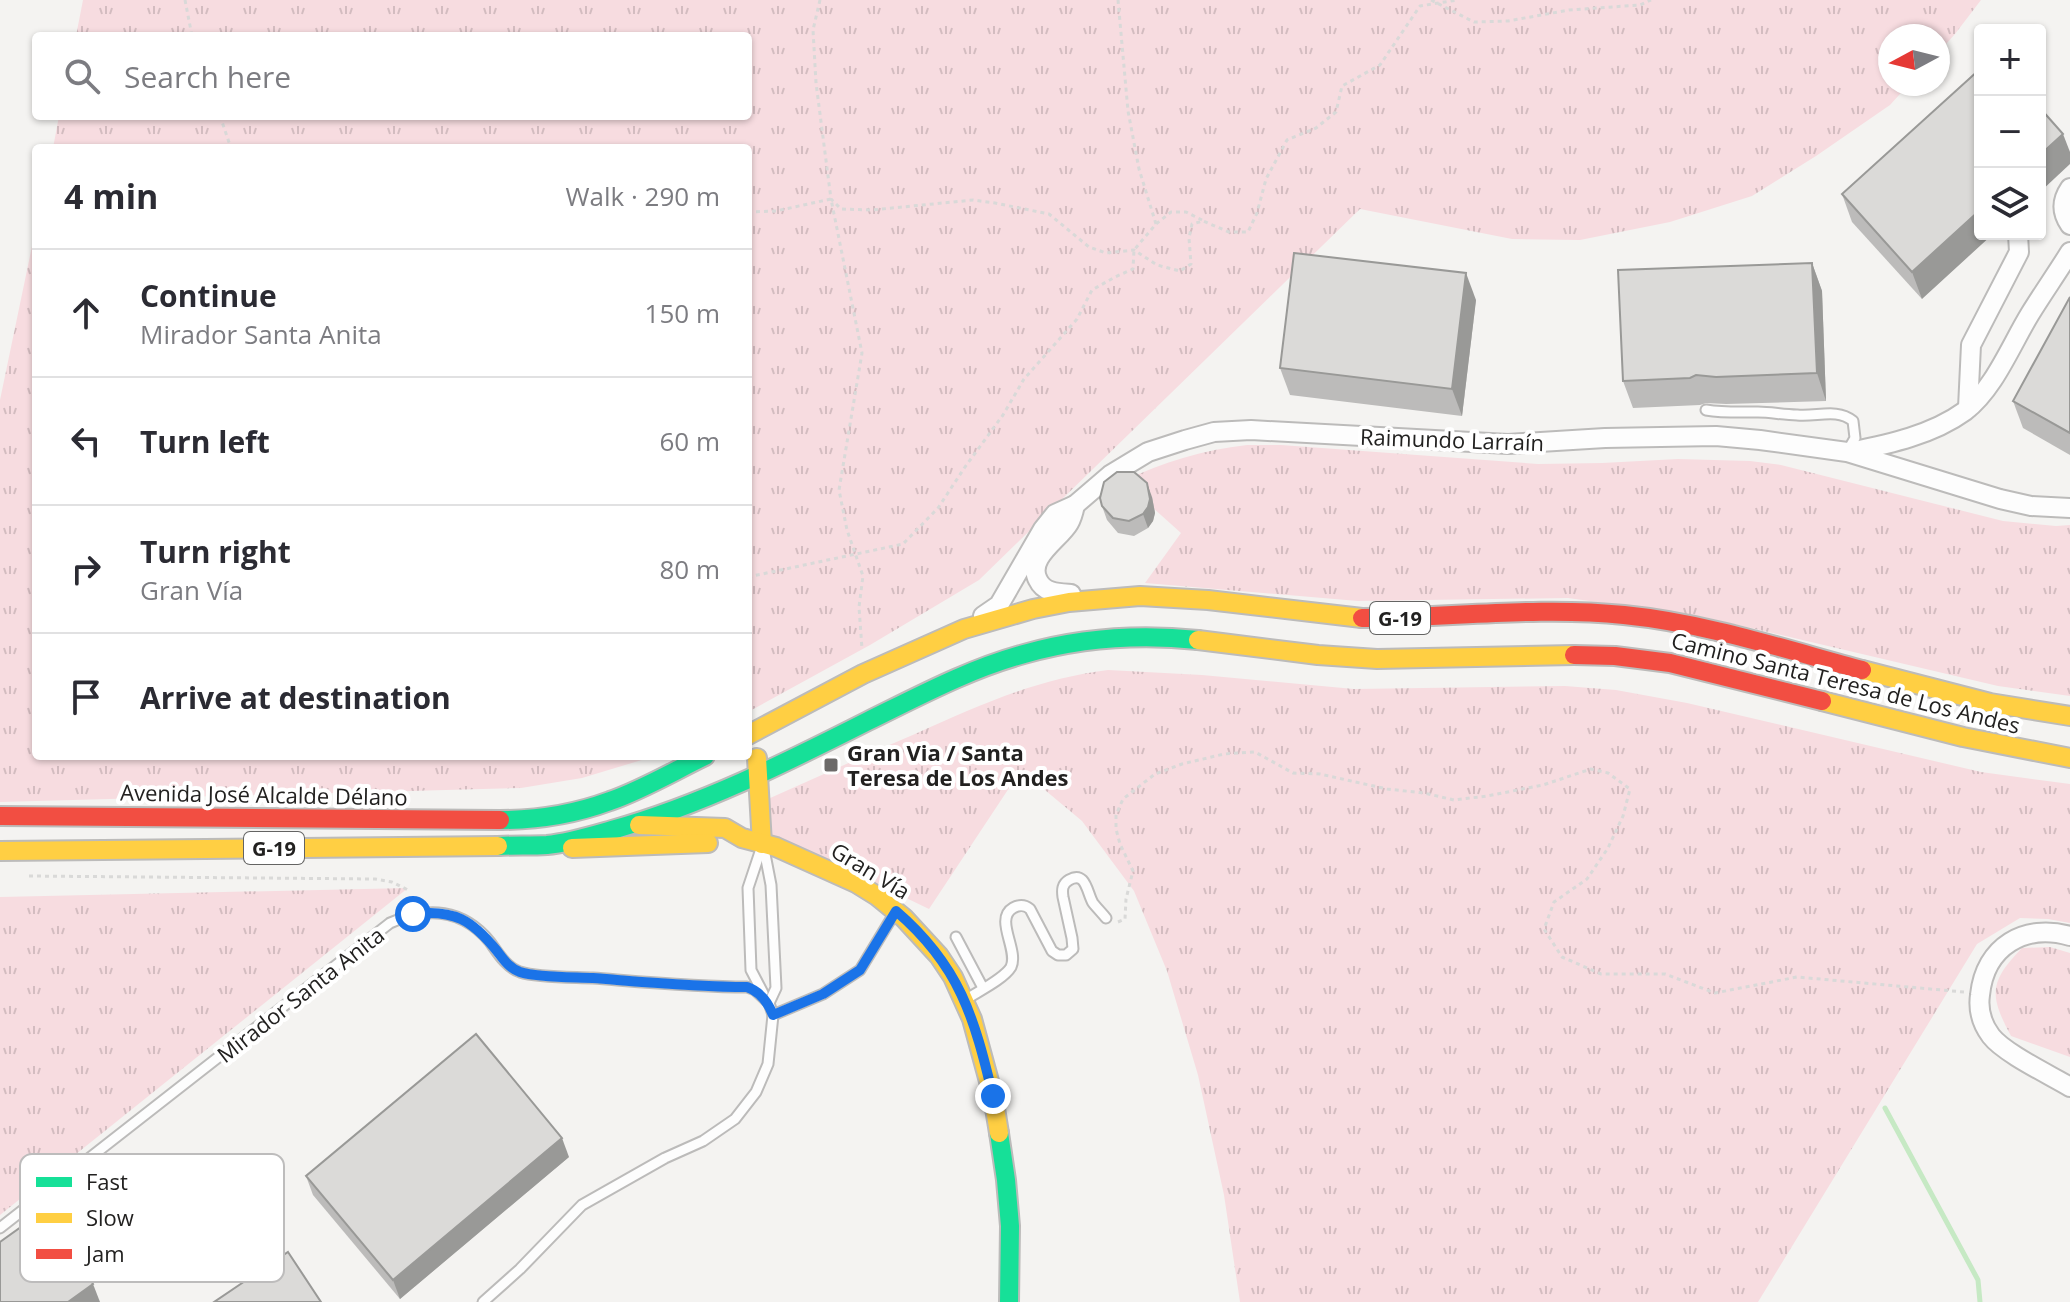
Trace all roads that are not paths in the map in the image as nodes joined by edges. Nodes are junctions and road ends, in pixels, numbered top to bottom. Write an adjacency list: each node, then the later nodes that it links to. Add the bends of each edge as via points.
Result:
1 (2070, 188): 2 (street, via 2063,206)
2 (2070, 225)
3 (2018, 240): 5 (street, via 2019,252 1971,345)
4 (2070, 252): 5 (street, Raimundo Larraín, via 1985,391)
5 (1968, 408): 7 (street, Raimundo Larraín, via 1920,434)
6 (1706, 410): 7 (lane, via 1846,416 1853,421 1855,438)
7 (1847, 452): 8 (street, Raimundo Larraín, via 1716,436 1508,444 1214,432 1148,452); 9 (street, Raimundo Larraín, via 2000,499)
8 (1075, 505): 10 (street, Raimundo Larraín, via 1069,523); 13 (street, Raimundo Larraín, via 1055,514 1043,529 999,605)
9 (2070, 508)
10 (1042, 555): 11 (street, via 1036,576 1045,589); 12 (street, Raimundo Larraín, via 1032,570)
11 (1105, 598): 12 (main road, Camino Santa Teresa de Los Andes / G-19); 14 (main road, Camino Santa Teresa de Los Andes / G-19, via 1174,597 1357,618 1568,611 1626,615 1702,628 1990,703)
12 (1033, 609): 13 (main road, Camino Santa Teresa de Los Andes / G-19); 16 (main road, via 1016,642 911,682)
13 (964, 629): 15 (main road, Camino Santa Teresa de Los Andes / G-19, via 863,674)
14 (2070, 716)
15 (773, 723): 17 (main road, Camino Santa Teresa de Los Andes / G-19); 20 (main road, via 759,747)
16 (849, 731): 18 (main road, Camino Santa Teresa de Los Andes / G-19, via 1013,657 1075,643 1155,637 1344,657 1547,654 1654,660 1987,743); 20 (main road, Camino Santa Teresa de Los Andes / G-19)
17 (752, 733)
18 (2070, 758)
19 (697, 760): 22 (main road, G-19, via 611,801)
20 (758, 776): 23 (main road, Camino Santa Teresa de Los Andes / G-19); 25 (main road)
21 (0, 816): 22 (main road, Avenida José Alcalde Délano / G-19)
22 (528, 820): 23 (main road, Gran Vía, via 589,827)
23 (634, 824): 24 (main road, Gran Vía, via 725,828); 26 (main road, Camino Santa Teresa de Los Andes / G-19)
24 (742, 838): 25 (main road, Gran Vía); 26 (main road, Gran Vía, via 724,843)
25 (762, 844): 28 (main road, Gran Vía, via 856,883); 34 (lane, via 771,885 776,988); 34 (lane, via 748,888 751,970)
26 (548, 845): 27 (main road, G-19)
27 (0, 851)
28 (896, 911): 33 (main road, Gran Vía, via 939,956); 35 (lane, via 860,970 823,994)
29 (1106, 918): 32 (lane, via 1082,878 1067,881 1062,890 1073,949 1058,955 1030,909 1017,905 1006,915 1010,969)
30 (2070, 936): 36 (street, via 2038,932 2016,938 1989,964 1980,994 1982,1019 1991,1036)
31 (956, 937): 32 (lane)
32 (983, 988): 33 (lane)
33 (965, 1000): 41 (main road, Gran Vía, via 1000,1135 1010,1226)
34 (769, 1003): 35 (lane); 37 (lane, Mirador Santa Anita, via 747,987 518,971 474,925 430,912 413,914 390,923)
35 (773, 1015): 40 (lane, via 768,1064 756,1092 735,1119 582,1205)
36 (2070, 1087)
37 (95, 1154)
38 (20, 1212): 39 (lane, Mirador Santa Anita)
39 (0, 1228)
40 (483, 1302)
41 (1009, 1302)

